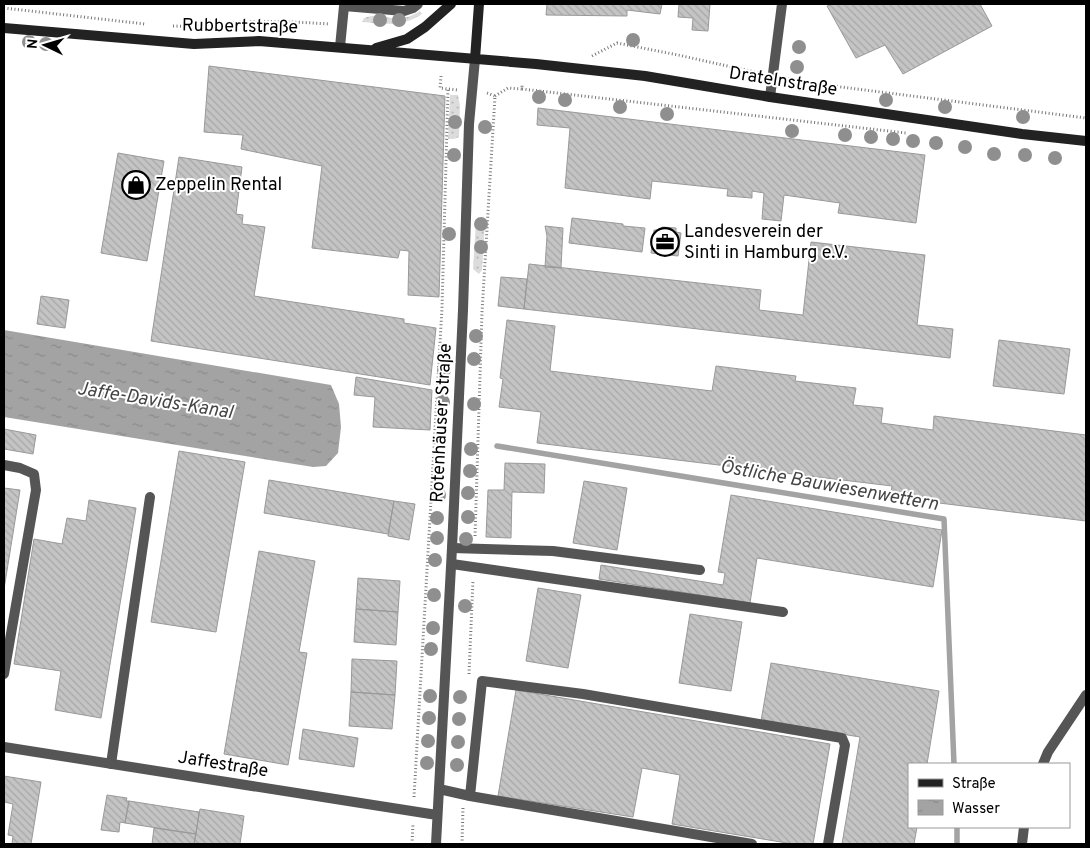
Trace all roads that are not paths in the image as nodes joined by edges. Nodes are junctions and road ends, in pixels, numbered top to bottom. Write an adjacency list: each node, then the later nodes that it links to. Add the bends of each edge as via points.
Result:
1 (418, 4): 6 (street, via 404,11 344,6)
2 (451, 4): 7 (main road, via 407,39)
3 (479, 4): 8 (main road, Rotenhäuser Straße)
4 (782, 4): 9 (street)
5 (4, 28): 6 (main road, Rubbertstraße, via 194,44 259,41)
6 (340, 47): 7 (main road, Rubbertstraße)
7 (370, 50): 8 (main road, Rubbertstraße)
8 (475, 59): 9 (main road, Dratelnstraße, via 645,76); 13 (street, Rotenhäuser Straße, via 469,124)
9 (770, 96): 10 (main road, Dratelnstraße)
10 (1086, 141)
11 (4, 465): 17 (street, via 34,474 36,490)
12 (150, 497): 21 (street)
13 (452, 548): 14 (street, Rotenhäuser Straße); 15 (street, via 552,551)
14 (452, 564): 16 (street); 22 (street, Rotenhäuser Straße)
15 (700, 570)
16 (783, 612)
17 (4, 674)
18 (1086, 695): 20 (street)
19 (4, 747): 21 (street, Jaffestraße)
20 (1043, 763)
21 (111, 764): 24 (street, Jaffestraße)
22 (439, 789): 23 (street); 24 (street, Rotenhäuser Straße)
23 (467, 795): 27 (street); 28 (street, via 482,681 584,694 842,738 845,745)
24 (437, 816): 26 (street, Rotenhäuser Straße)
25 (1024, 828): 29 (street)
26 (436, 844)
27 (752, 844)
28 (828, 844)
29 (1022, 844)

